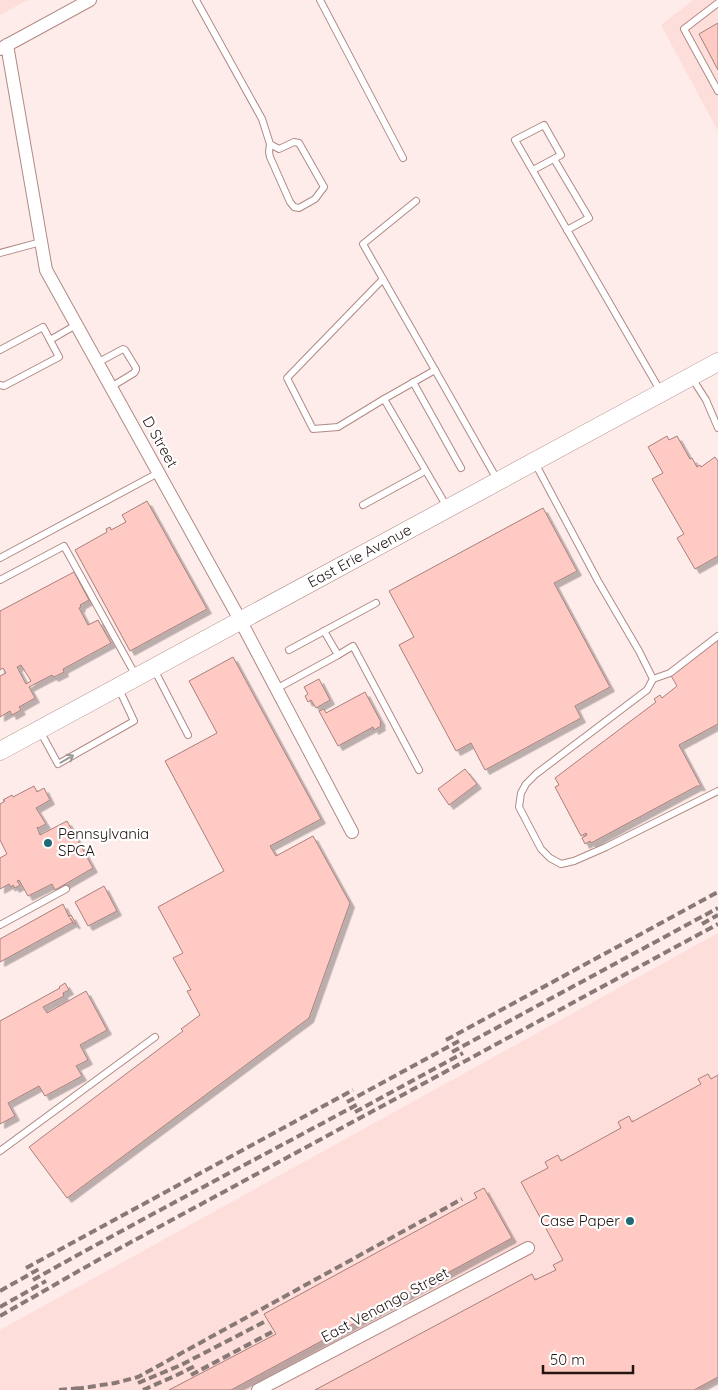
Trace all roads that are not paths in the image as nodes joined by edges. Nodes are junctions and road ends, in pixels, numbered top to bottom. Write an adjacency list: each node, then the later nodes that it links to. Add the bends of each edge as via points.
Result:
1 (90, 0): 5 (street)
2 (196, 0): 7 (lane, via 262,119)
3 (320, 0): 8 (lane)
4 (718, 3): 6 (lane, via 684,29)
5 (3, 47): 13 (street, D Street)
6 (718, 91)
7 (270, 144): 7 (lane, via 270,157 290,202 299,208 324,187 299,143 279,149)
8 (403, 158)
9 (554, 159): 10 (lane); 10 (lane, via 561,155 544,125 515,140); 12 (lane, via 589,218)
10 (533, 170): 12 (lane)
11 (416, 201): 15 (lane, via 363,244)
12 (567, 230): 26 (lane)
13 (41, 242): 14 (lane); 16 (street, D Street, via 46,270)
14 (0, 253)
15 (383, 279): 21 (lane); 27 (lane, via 287,378 313,429 338,427)
16 (76, 325): 17 (lane); 19 (street, D Street)
17 (50, 340): 18 (lane, via 42,327); 24 (lane, via 59,358 4,386)
18 (0, 350)
19 (97, 362): 25 (street, D Street); 25 (lane, via 121,349 126,350 136,370)
20 (718, 362): 22 (main road, East Erie Avenue)
21 (436, 370): 23 (lane); 33 (lane)
22 (691, 376): 26 (main road, East Erie Avenue); 28 (lane)
23 (413, 382): 27 (lane); 30 (lane)
24 (0, 385)
25 (111, 387): 32 (street, D Street)
26 (661, 393): 29 (main road, East Erie Avenue)
27 (384, 399): 31 (lane)
28 (718, 428)
29 (535, 462): 33 (main road, East Erie Avenue); 46 (lane)
30 (461, 468)
31 (426, 471): 34 (lane); 35 (lane)
32 (158, 472): 36 (lane); 39 (street, D Street)
33 (498, 481): 35 (main road, East Erie Avenue)
34 (363, 505)
35 (448, 509): 39 (main road, East Erie Avenue)
36 (0, 558)
37 (0, 580): 45 (lane, via 64,546)
38 (376, 603): 40 (lane)
39 (240, 621): 44 (main road, East Erie Avenue); 48 (street, D Street)
40 (324, 631): 42 (lane); 43 (lane)
41 (718, 636): 46 (lane, via 670,673)
42 (289, 650)
43 (338, 655): 48 (lane); 52 (lane, via 353,646)
44 (154, 668): 45 (main road, East Erie Avenue); 50 (lane)
45 (136, 677): 47 (main road, East Erie Avenue)
46 (653, 678): 53 (lane, via 647,690 526,784 519,807 541,849 561,864 574,861)
47 (118, 687): 49 (main road, East Erie Avenue); 49 (lane, one-way to 47, via 58,764 134,721)
48 (276, 689): 54 (street, D Street)
49 (39, 730): 51 (main road, East Erie Avenue)
50 (188, 735)
51 (0, 751)
52 (419, 770)
53 (718, 791)
54 (352, 832)
55 (66, 889): 56 (lane)
56 (0, 925)
57 (155, 1037): 58 (lane)
58 (0, 1151)
59 (528, 1248): 60 (street, East Venango Street)
60 (258, 1390)

